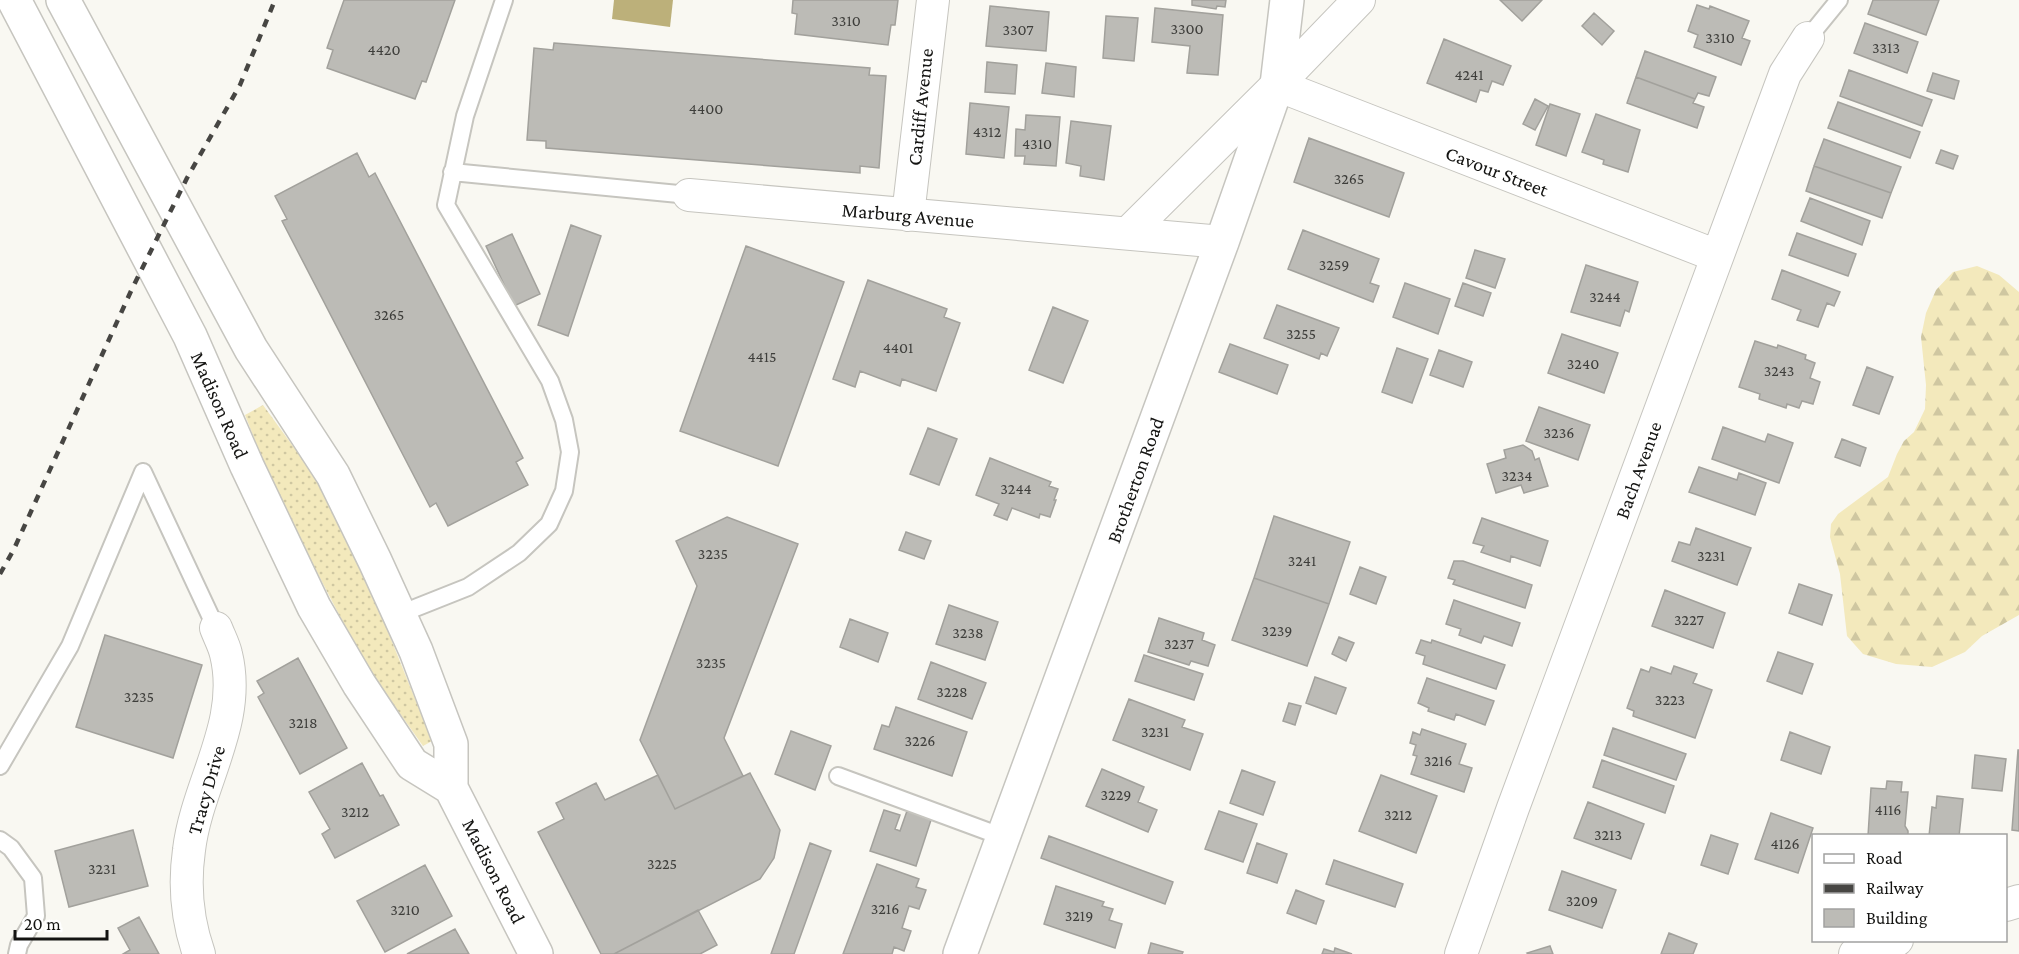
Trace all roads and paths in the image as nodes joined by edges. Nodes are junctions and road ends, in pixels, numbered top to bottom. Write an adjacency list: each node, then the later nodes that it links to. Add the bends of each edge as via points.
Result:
1 (14, 0): 20 (main road, Madison Road, via 190,336 314,607 412,764)
2 (63, 0): 16 (main road, Madison Road, via 251,349 333,475)
3 (504, 0): 10 (lane, via 465,116)
4 (933, 0): 12 (street, Cardiff Avenue)
5 (1287, 0): 9 (main road, Brotherton Road)
6 (1359, 0): 9 (street)
7 (1839, 0): 8 (lane, Bach Avenue)
8 (1808, 38): 15 (street, Bach Avenue, via 1785,74)
9 (1277, 85): 13 (street); 14 (main road, Brotherton Road); 15 (street, Cavour Street)
10 (452, 172): 11 (lane); 16 (lane, via 446,205 550,381 570,452 564,491 549,524 519,553 468,588)
11 (689, 195): 12 (street, Marburg Avenue)
12 (908, 215): 13 (street, Marburg Avenue)
13 (1128, 233): 14 (street, Marburg Avenue)
14 (1222, 242): 21 (main road, Brotherton Road)
15 (1717, 256): 28 (street, Bach Avenue)
16 (399, 614): 20 (main road, Madison Road, via 451,744)
17 (216, 628): 18 (lane, via 143,472 70,646); 25 (street, Tracy Drive, via 226,652 231,684 228,716 189,849 186,894)
18 (0, 766)
19 (838, 776): 21 (lane)
20 (452, 788): 26 (main road, Madison Road)
21 (1003, 837): 27 (main road, Brotherton Road)
22 (0, 840): 24 (lane, via 11,848 33,878 36,916)
23 (1891, 942): 29 (street)
24 (16, 954)
25 (200, 954)
26 (536, 954)
27 (960, 954)
28 (1461, 954)
29 (1855, 954)

